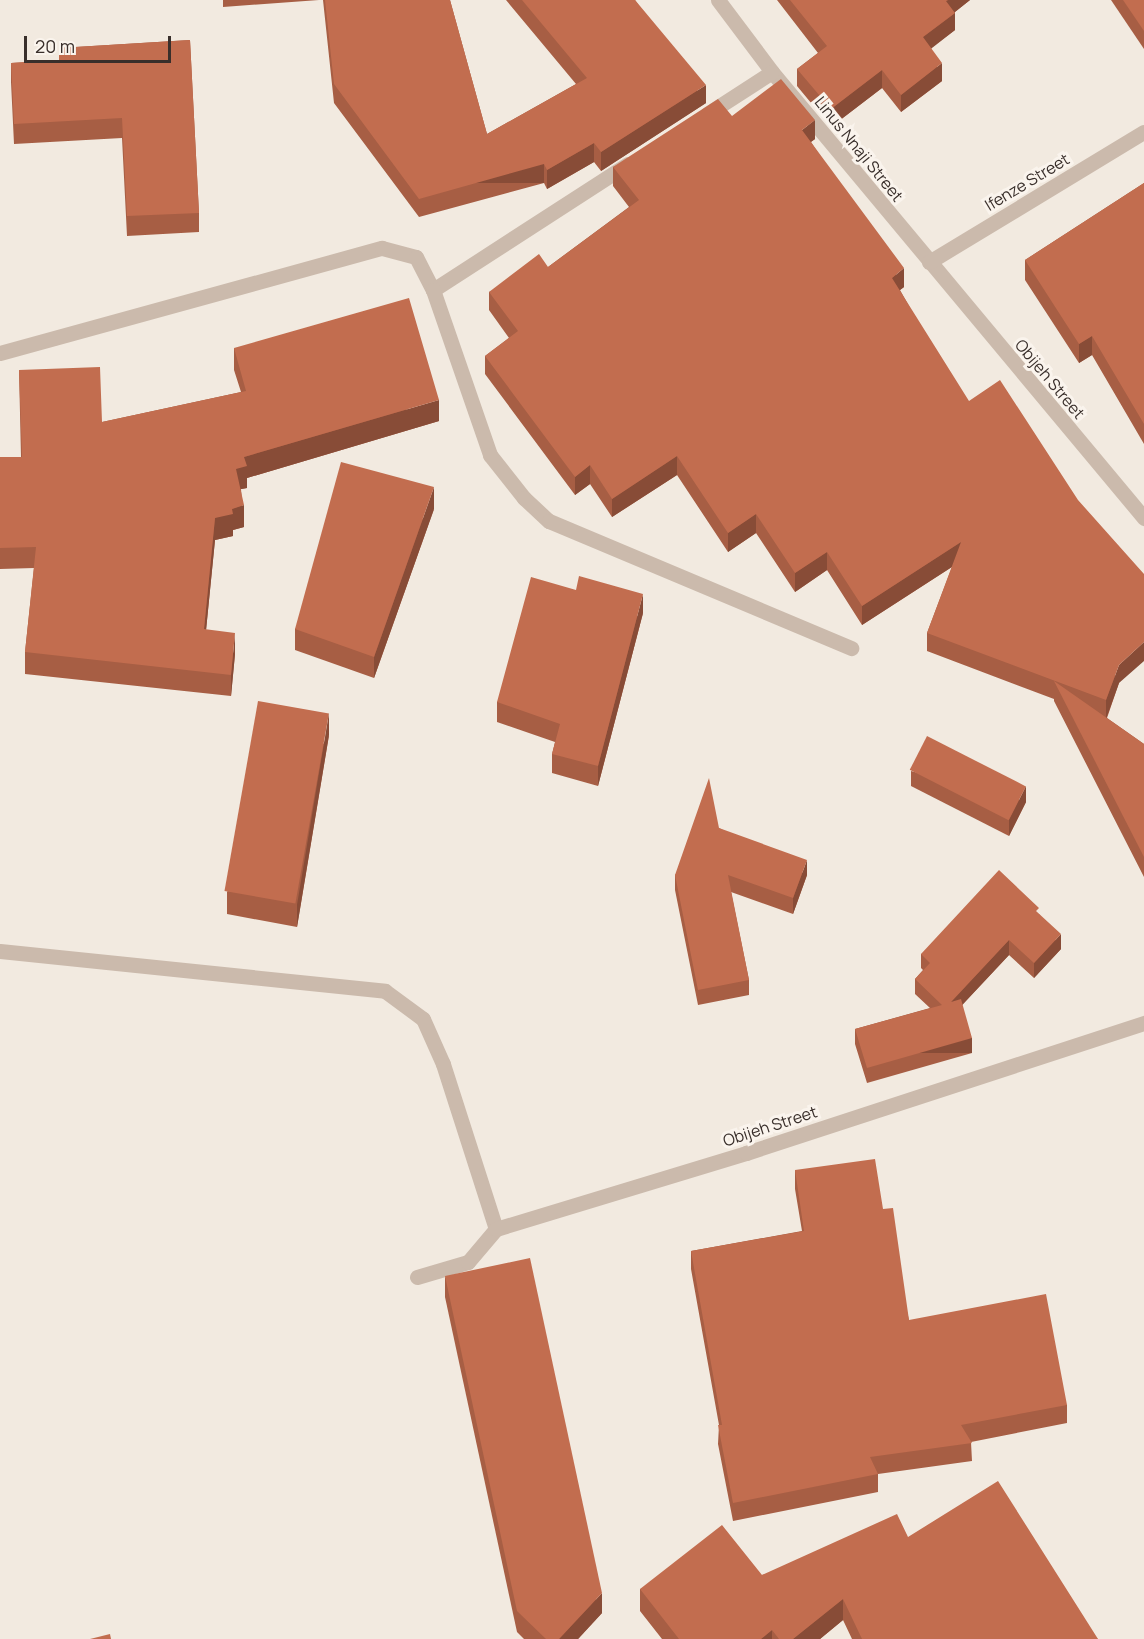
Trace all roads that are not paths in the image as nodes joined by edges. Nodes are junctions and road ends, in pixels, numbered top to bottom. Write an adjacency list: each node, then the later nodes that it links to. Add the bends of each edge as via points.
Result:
1 (718, 0): 2 (street, Linus Nnaji Street)
2 (772, 72): 3 (street); 6 (street, Linus Nnaji Street)
3 (692, 123)
4 (1144, 132): 6 (street, Ifenze Street)
5 (642, 155): 7 (street)
6 (929, 262): 9 (street, Obijeh Street)
7 (433, 290): 8 (street, via 416,257 382,248); 10 (street, via 490,455 524,498 549,521)
8 (0, 353)
9 (1144, 518)
10 (851, 648)
11 (0, 951): 13 (street, via 385,991 423,1019 443,1064)
12 (1144, 1023): 13 (street, Obijeh Street, via 746,1153)
13 (496, 1229): 14 (street, via 468,1262)
14 (417, 1277)

